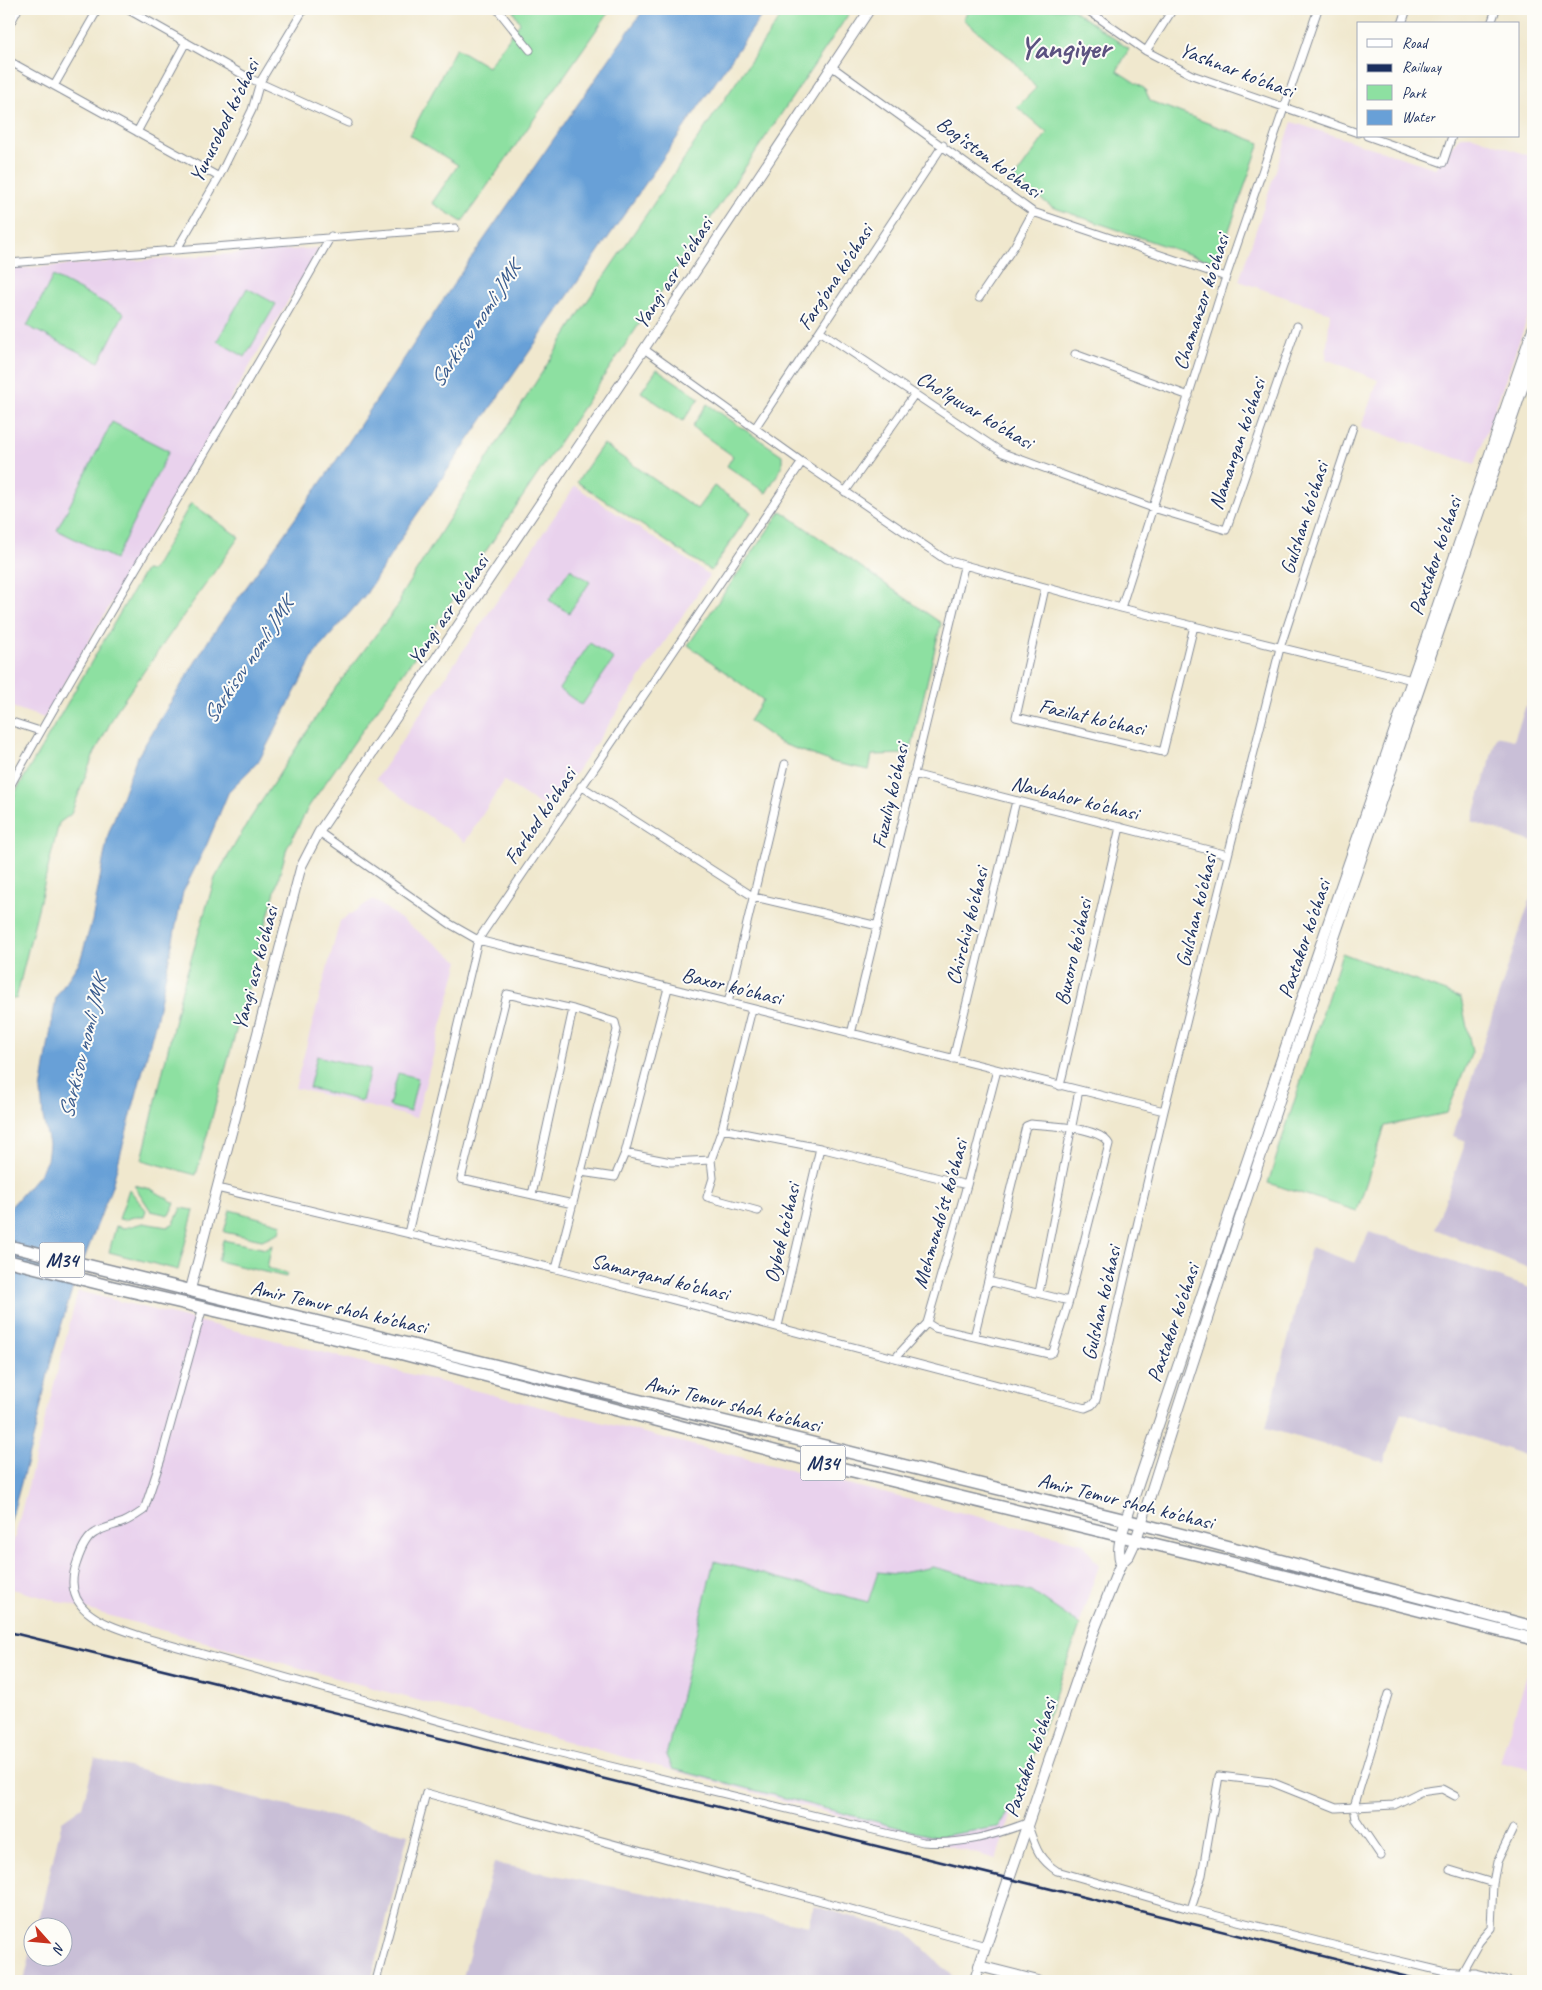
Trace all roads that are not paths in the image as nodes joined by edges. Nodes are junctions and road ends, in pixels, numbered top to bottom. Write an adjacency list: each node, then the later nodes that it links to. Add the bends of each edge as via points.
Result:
1 (18, 9): 14 (street)
2 (98, 9): 21 (street)
3 (127, 9): 15 (street)
4 (304, 9): 20 (street, Yunusobod ko'chasi)
5 (497, 9): 16 (street)
6 (870, 9): 19 (street, Yangi asr ko'chasi)
7 (1086, 9): 17 (street, Yashnar ko'chasi)
8 (1173, 9): 17 (street)
9 (1318, 9): 22 (street, Chamanzor ko'chasi)
10 (1407, 9): 12 (street)
11 (1496, 9): 13 (street)
12 (1403, 22)
13 (1492, 22)
14 (9, 26)
15 (186, 42): 20 (street); 24 (street)
16 (530, 50)
17 (1146, 50): 22 (street, Yashnar ko'chasi, via 1192,75)
18 (9, 61): 21 (street)
19 (831, 66): 28 (street, Bog‘iston ko'chasi); 40 (street, Yangi asr ko'chasi)
20 (260, 82): 23 (street); 29 (street, Yunusobod ko'chasi, via 252,110)
21 (54, 86): 24 (street)
22 (1286, 108): 25 (street, Yashnar ko'chasi); 35 (street, Chamanzor ko'chasi)
23 (348, 123)
24 (137, 132): 29 (street)
25 (1357, 133)
26 (1373, 138): 27 (street, via 1443,163)
27 (1451, 138)
28 (943, 145): 30 (street, Bog‘iston ko'chasi); 39 (street, Farg'ona ko'chasi)
29 (219, 177): 33 (street, Yunusobod ko'chasi)
30 (1033, 212): 35 (street, Bog‘iston ko'chasi); 36 (street)
31 (455, 228): 32 (street)
32 (331, 236): 33 (street); 57 (street, via 266,352)
33 (177, 249): 34 (street)
34 (9, 263)
35 (1226, 278): 44 (street, Chamanzor ko'chasi)
36 (979, 298)
37 (1297, 326): 49 (street, Namangan ko'chasi, via 1226,530)
38 (1533, 329): 55 (main road, Paxtakor ko'chasi)
39 (820, 331): 43 (street, Cho‘lquvar ko'chasi); 46 (street, Farg'ona ko'chasi)
40 (644, 349): 46 (street); 64 (street, Yangi asr ko'chasi)
41 (1075, 354): 44 (street)
42 (1533, 357): 55 (main road, Paxtakor ko'chasi)
43 (914, 395): 48 (street); 49 (street, Cho‘lquvar ko'chasi, via 1003,452)
44 (1188, 396): 49 (street, Chamanzor ko'chasi)
45 (1353, 427): 54 (street, Gulshan ko'chasi)
46 (755, 428): 47 (street)
47 (802, 462): 48 (street); 60 (street, Farhod ko'chasi)
48 (845, 492): 50 (street, via 946,560)
49 (1153, 508): 52 (street, Chamanzor ko'chasi)
50 (964, 567): 51 (street); 59 (street, Fuzuliy ko'chasi)
51 (1045, 588): 52 (street); 53 (street, Fazilat ko'chasi, via 1016,717 1163,752)
52 (1121, 608): 53 (street)
53 (1194, 626): 54 (street)
54 (1280, 648): 55 (street); 65 (street, Gulshan ko'chasi)
55 (1417, 681): 106 (main road, Paxtakor ko'chasi); 107 (main road, Paxtakor ko'chasi)
56 (9, 721): 57 (street)
57 (40, 731): 61 (street)
58 (785, 764): 66 (street)
59 (913, 774): 62 (street, Navbahor ko'chasi); 67 (street, Fuzuliy ko'chasi)
60 (581, 786): 66 (street); 68 (street, Farhod ko'chasi)
61 (9, 788)
62 (1016, 801): 63 (street, Navbahor ko'chasi); 74 (street, Chirchiq ko'chasi)
63 (1120, 827): 65 (street, Navbahor ko'chasi); 76 (street, Buxoro ko'chasi)
64 (319, 832): 68 (street, Baxor ko'chasi); 86 (street, Yangi asr ko'chasi, via 301,867)
65 (1228, 855): 78 (street, Gulshan ko'chasi)
66 (754, 897): 67 (street); 70 (street)
67 (878, 926): 73 (street, Fuzuliy ko'chasi)
68 (478, 940): 69 (street, Baxor ko'chasi); 90 (street, Farhod ko'chasi)
69 (668, 988): 70 (street, Baxor ko'chasi); 82 (street)
70 (728, 1003): 72 (street, Baxor ko'chasi)
71 (573, 1009): 84 (street, via 616,1022); 87 (street); 87 (street, via 507,994 461,1179)
72 (752, 1009): 73 (street, Baxor ko'chasi); 80 (street)
73 (851, 1034): 74 (street, Baxor ko'chasi)
74 (953, 1059): 75 (street, Baxor ko'chasi)
75 (997, 1070): 76 (street, Baxor ko'chasi); 85 (street, Mehmondo'st ko'chasi)
76 (1060, 1086): 77 (street, Baxor ko'chasi)
77 (1079, 1090): 78 (street, Baxor ko'chasi); 79 (street)
78 (1164, 1111): 103 (street, Gulshan ko'chasi, via 1096,1400)
79 (1070, 1127): 94 (street, via 1026,1126); 96 (street); 97 (street, via 1103,1137 1108,1144)
80 (722, 1129): 81 (street); 83 (street)
81 (820, 1148): 85 (street); 100 (street, Oybek ko'chasi)
82 (625, 1153): 83 (street, via 671,1162); 84 (street, via 615,1177)
83 (711, 1160): 89 (street, via 713,1178 707,1197)
84 (581, 1172): 88 (street)
85 (967, 1185): 99 (street, Mehmondo'st ko'chasi)
86 (217, 1188): 90 (street, Samarqand ko‘chasi); 95 (street, Yangi asr ko'chasi)
87 (532, 1195): 88 (street)
88 (573, 1204): 93 (street)
89 (758, 1211)
90 (408, 1233): 93 (street, Samarqand ko‘chasi)
91 (9, 1246): 95 (highway, Amir Temur shoh ko'chasi / M34)
92 (9, 1260): 98 (highway, Amir Temur shoh ko'chasi / M34)
93 (556, 1269): 100 (street, Samarqand ko‘chasi)
94 (988, 1281): 96 (street); 101 (street)
95 (190, 1291): 104 (highway, Amir Temur shoh ko'chasi / M34)
96 (1038, 1293): 97 (street)
97 (1069, 1301): 101 (street, via 1053,1352 1049,1354)
98 (203, 1307): 105 (highway, Amir Temur shoh ko'chasi / M34, via 399,1353); 116 (street, via 144,1510 124,1522 93,1533 77,1562 72,1579 76,1598 95,1620 146,1638 532,1747 923,1842 944,1844 982,1838)
99 (927, 1322): 101 (street, via 935,1328); 102 (street, Mehmondo'st ko'chasi)
100 (778, 1326): 102 (street, Samarqand ko‘chasi)
101 (974, 1337)
102 (896, 1357): 103 (street, Samarqand ko‘chasi, via 1085,1408)
103 (1092, 1405)
104 (831, 1447): 105 (highway); 106 (highway, Amir Temur shoh ko'chasi / M34)
105 (828, 1464): 108 (highway, Amir Temur shoh ko'chasi / M34)
106 (1126, 1520): 107 (highway, Amir Temur shoh ko'chasi / M34); 108 (main road, Paxtakor ko'chasi)
107 (1141, 1524): 109 (main road, Paxtakor ko'chasi); 111 (highway, Amir Temur shoh ko'chasi / M34)
108 (1121, 1537): 109 (highway, Amir Temur shoh ko'chasi / M34); 110 (main road, Paxtakor ko'chasi, via 1118,1553)
109 (1136, 1540): 110 (main road, Paxtakor ko'chasi); 112 (highway, Amir Temur shoh ko'chasi / M34)
110 (1121, 1563): 116 (main road, Paxtakor ko'chasi, via 1093,1633)
111 (1533, 1627)
112 (1533, 1639)
113 (1388, 1694): 115 (street)
114 (1455, 1796): 115 (street, via 1442,1790 1420,1792 1394,1805)
115 (1354, 1807): 118 (street, via 1356,1820); 121 (street, via 1336,1808 1271,1782 1219,1776 1202,1875)
116 (1027, 1823): 121 (street, via 1037,1852 1044,1863 1057,1871); 122 (main road, Paxtakor ko'chasi)
117 (1513, 1829): 120 (street, via 1497,1862)
118 (1381, 1856)
119 (1450, 1870): 120 (street)
120 (1493, 1883): 124 (street, via 1490,1928)
121 (1191, 1909): 124 (street)
122 (986, 1946): 123 (main road, Paxtakor ko'chasi); 125 (street, via 426,1793)
123 (979, 1966): 126 (street); 127 (main road)
124 (1461, 1974): 128 (street, via 1474,1973)
125 (376, 1981)
126 (974, 1981)
127 (1038, 1981)
128 (1508, 1981)

